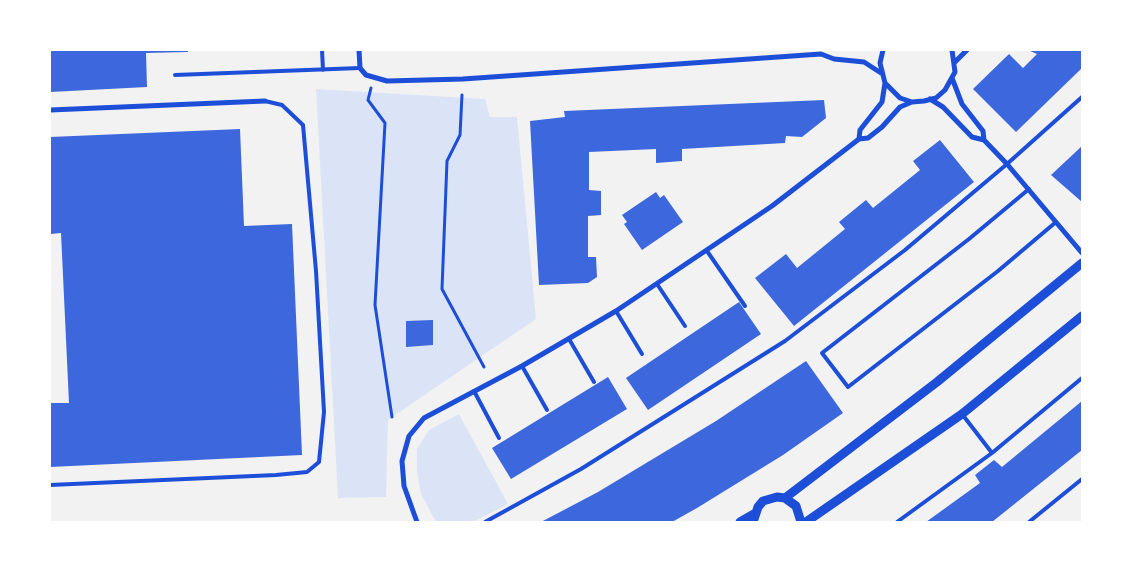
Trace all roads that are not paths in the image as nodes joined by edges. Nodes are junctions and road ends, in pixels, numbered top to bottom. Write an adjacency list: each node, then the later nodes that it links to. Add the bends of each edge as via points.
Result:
1 (322, 50): 10 (lane)
2 (359, 50): 9 (street)
3 (828, 50): 7 (street)
4 (884, 50): 11 (street)
5 (952, 50): 8 (street)
6 (967, 50): 8 (street)
7 (821, 54): 9 (street, via 401,82 366,75); 11 (street, via 834,59 864,62)
8 (955, 62): 13 (street)
9 (360, 68): 10 (lane)
10 (323, 70): 12 (lane)
11 (881, 73): 14 (street)
12 (175, 75)
13 (952, 78): 16 (street, via 945,90); 21 (street, via 962,104 983,131)
14 (885, 83): 18 (street, via 900,98); 20 (street, via 882,102 860,130)
15 (1082, 97): 22 (lane)
16 (930, 99): 18 (street); 21 (street, via 943,107 972,137)
17 (265, 101): 19 (street); 44 (lane, via 282,105 303,126 324,412 318,462 307,472 276,475)
18 (912, 102): 20 (street, via 900,107 868,138)
19 (50, 110)
20 (859, 139): 25 (street)
21 (984, 140): 22 (street)
22 (1007, 164): 23 (street); 49 (lane, via 905,250 785,341 581,470)
23 (1029, 189): 24 (street); 24 (lane, via 822,353 848,387 998,272)
24 (1056, 222): 26 (street)
25 (707, 251): 28 (street); 29 (lane)
26 (1082, 253)
27 (1082, 264): 45 (street, via 937,382)
28 (658, 284): 30 (street); 32 (lane)
29 (745, 306)
30 (616, 311): 33 (street); 34 (lane)
31 (1082, 316): 40 (street)
32 (685, 326)
33 (569, 339): 35 (street); 37 (lane)
34 (642, 354)
35 (522, 366): 38 (street); 39 (lane)
36 (1082, 378): 42 (lane)
37 (594, 382)
38 (474, 391): 41 (lane); 47 (street, via 424,418 409,436 402,475)
39 (547, 410)
40 (962, 414): 42 (lane); 52 (street)
41 (499, 438)
42 (992, 453): 53 (lane)
43 (1082, 479): 54 (lane)
44 (50, 485)
45 (785, 498): 46 (street, via 763,501); 51 (street, via 796,506)
46 (754, 518): 50 (street)
47 (417, 520): 48 (lane)
48 (409, 522)
49 (485, 522)
50 (740, 522)
51 (801, 522)
52 (806, 522)
53 (896, 522)
54 (1029, 522)

